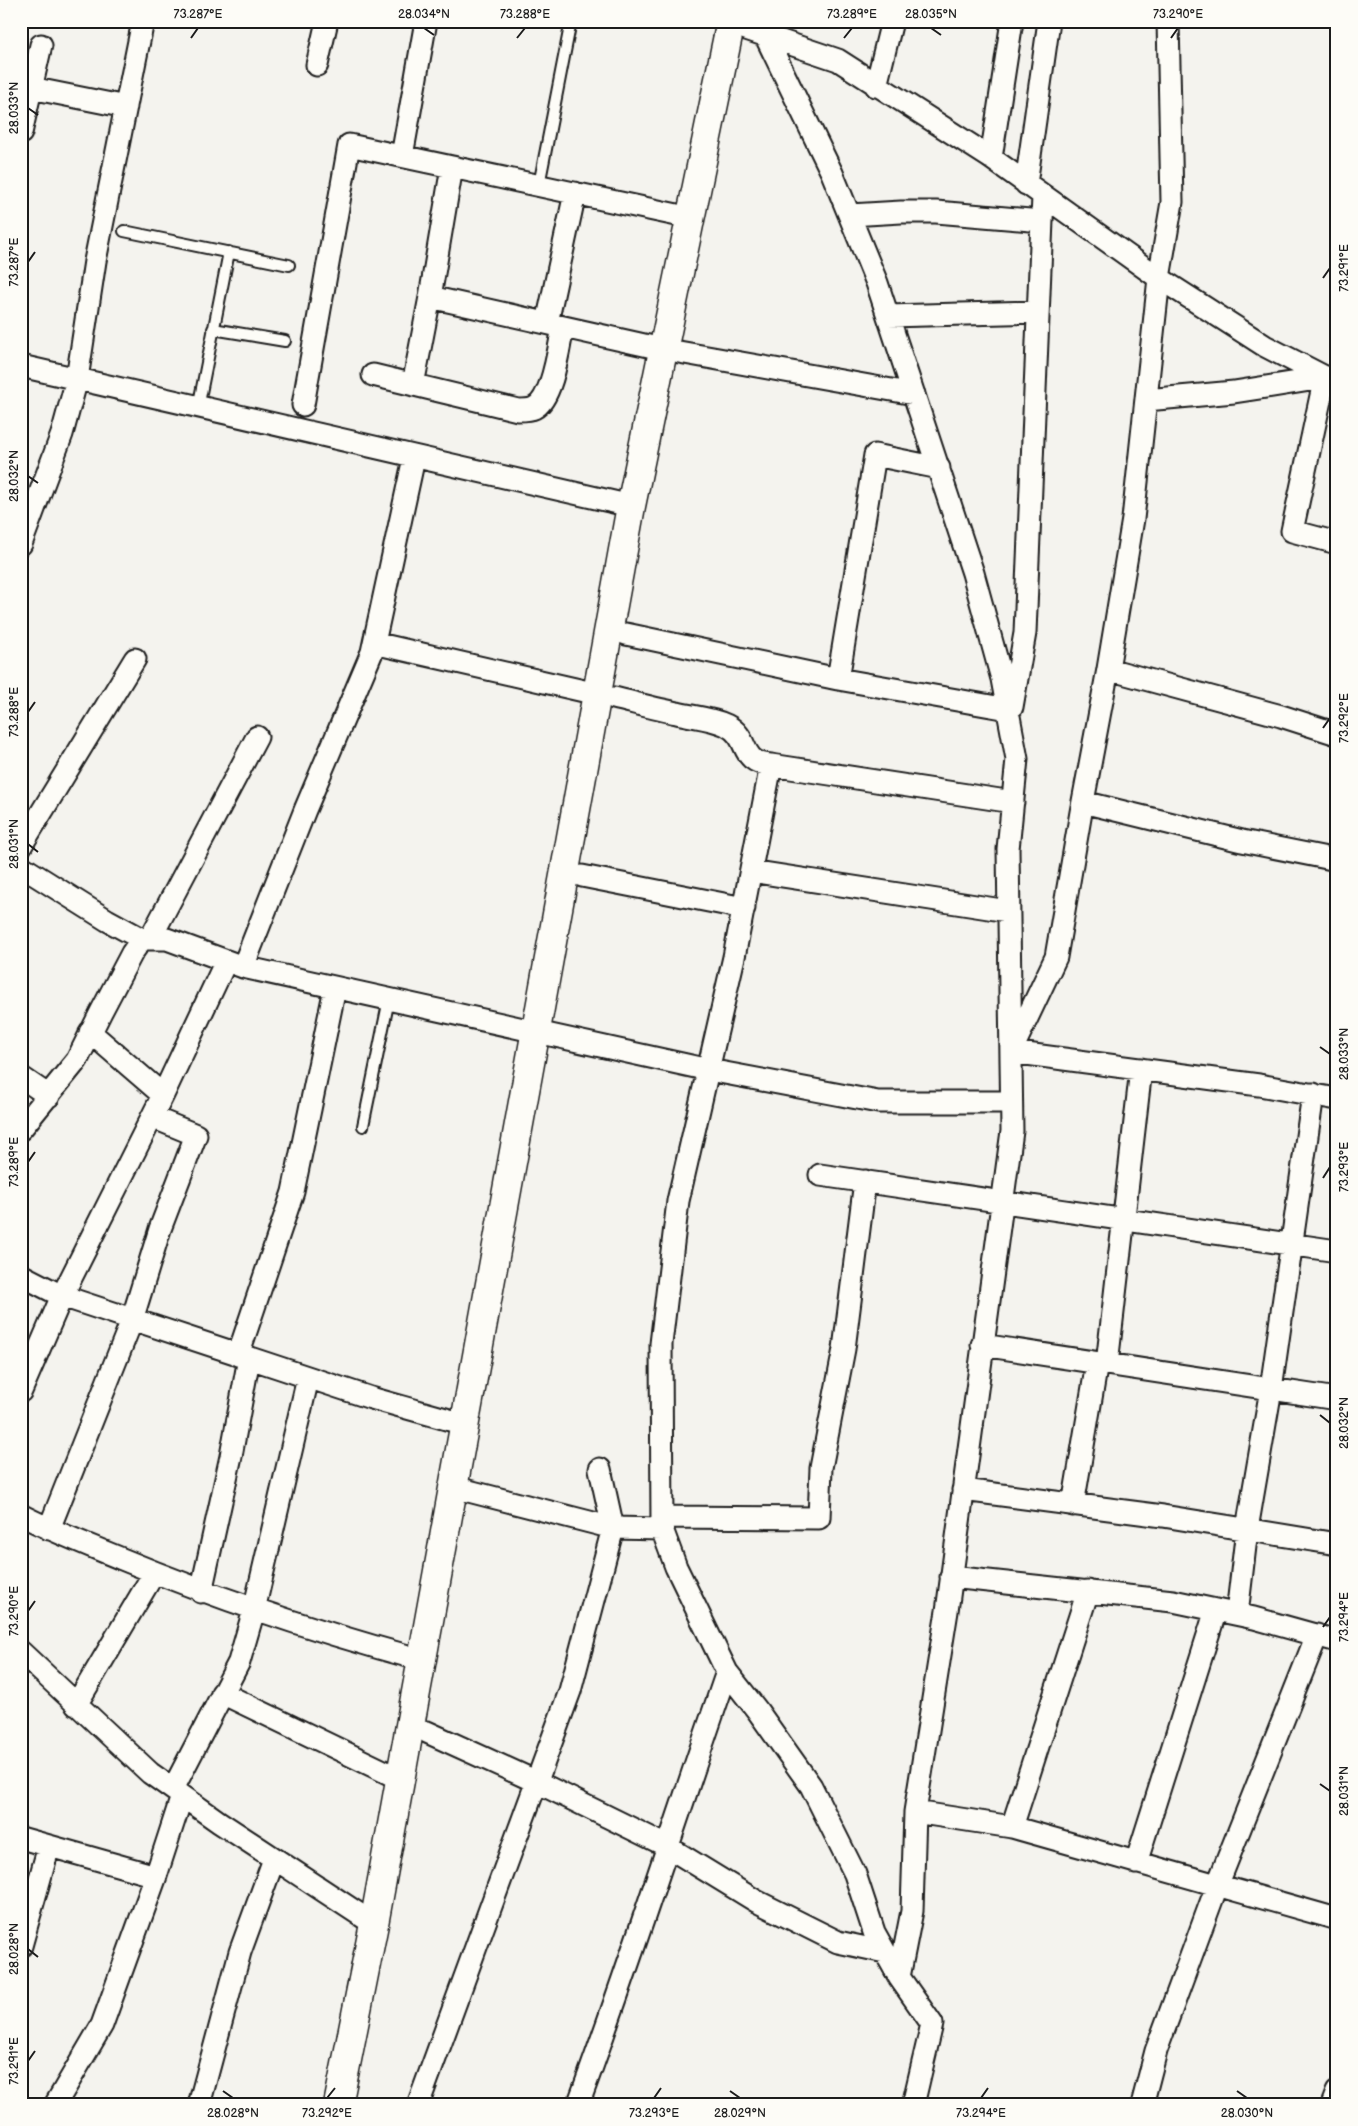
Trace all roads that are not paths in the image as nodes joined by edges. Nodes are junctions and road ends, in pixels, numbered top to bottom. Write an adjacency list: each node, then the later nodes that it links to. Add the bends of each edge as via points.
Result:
1 (143, 21): 14 (street)
2 (327, 21): 11 (street)
3 (426, 21): 16 (street)
4 (571, 21): 19 (lane)
5 (892, 21): 12 (street)
6 (1012, 21): 17 (street)
7 (1049, 21): 20 (street)
8 (1168, 21): 28 (street, via 1172,202)
9 (738, 26): 12 (street, via 838,60); 22 (street, via 832,173); 23 (main road); 35 (main road)
10 (42, 45): 13 (street)
11 (317, 65)
12 (876, 86): 17 (street)
13 (26, 87): 14 (street); 15 (street)
14 (126, 107): 39 (street, via 95,261)
15 (21, 133)
16 (402, 156): 18 (street); 43 (street, via 349,145)
17 (991, 158): 20 (street)
18 (452, 167): 19 (street); 29 (street)
19 (539, 185): 21 (street)
20 (1035, 190): 24 (street); 28 (street)
21 (575, 193): 23 (street); 32 (street)
22 (850, 215): 24 (street, via 936,212); 31 (street)
23 (691, 218): 35 (main road)
24 (1042, 221): 30 (street)
25 (124, 231): 26 (lane)
26 (229, 252): 27 (lane); 33 (lane)
27 (289, 266)
28 (1159, 278): 38 (street, via 1265,346); 42 (street)
29 (430, 297): 32 (street); 40 (street)
30 (1038, 312): 31 (street); 56 (street, via 1025,632)
31 (888, 316): 41 (street)
32 (555, 325): 35 (street); 40 (street, via 549,387 534,408 518,410)
33 (214, 329): 34 (lane); 44 (lane)
34 (285, 341)
35 (671, 351): 41 (street); 47 (main road); 50 (main road)
36 (21, 366): 39 (street)
37 (373, 375): 40 (street)
38 (1333, 378): 42 (street); 48 (street, via 1292,530)
39 (77, 379): 44 (street); 49 (street, via 62,434)
40 (413, 385)
41 (914, 394): 46 (street)
42 (1146, 400): 53 (street, via 1133,518)
43 (303, 405)
44 (198, 408): 45 (street)
45 (414, 458): 47 (street); 51 (street)
46 (939, 468): 54 (street, via 875,455); 56 (street, via 973,573)
47 (631, 506): 55 (main road)
48 (1337, 543)
49 (21, 544)
50 (626, 634): 54 (street); 55 (main road)
51 (374, 642): 55 (street); 70 (street, via 305,810)
52 (135, 659): 62 (street)
53 (1108, 669): 57 (street); 61 (street)
54 (838, 679): 56 (street)
55 (606, 696): 59 (street, via 723,724 739,735 749,756 759,764); 66 (main road); 74 (main road)
56 (1009, 715): 60 (street, via 1017,759)
57 (1337, 734)
58 (257, 737): 69 (street)
59 (771, 765): 60 (street); 65 (street)
60 (1013, 802): 68 (street, via 1008,848)
61 (1083, 802): 63 (street, via 1242,841); 75 (street, via 1056,957)
62 (21, 846)
63 (1337, 860)
64 (21, 866): 69 (street, via 107,920)
65 (751, 870): 67 (street); 68 (street)
66 (582, 876): 67 (street); 74 (main road)
67 (744, 908): 77 (street)
68 (1008, 910): 75 (street)
69 (146, 939): 70 (street, via 167,939); 73 (street, via 132,953)
70 (235, 964): 71 (street); 80 (street)
71 (335, 988): 72 (street); 97 (street, via 293,1192)
72 (389, 999): 74 (street); 85 (lane)
73 (90, 1032): 80 (street); 81 (street, via 77,1060)
74 (544, 1034): 77 (street); 103 (main road); 105 (main road)
75 (1011, 1052): 76 (street); 83 (street)
76 (1141, 1069): 79 (street); 90 (street)
77 (709, 1070): 83 (street, via 878,1102); 109 (street, via 678,1201 661,1344)
78 (21, 1077): 81 (street)
79 (1313, 1094): 82 (street); 91 (street)
80 (163, 1095): 84 (street)
81 (49, 1096): 86 (street)
82 (1337, 1099)
83 (1011, 1102): 89 (street, via 1012,1131)
84 (152, 1117): 94 (street); 95 (street, via 196,1135 160,1229)
85 (363, 1126)
86 (21, 1129)
87 (820, 1175): 88 (street)
88 (865, 1182): 89 (street); 109 (street, via 844,1349 821,1468 818,1518)
89 (1002, 1202): 90 (street); 96 (street)
90 (1125, 1220): 91 (street); 98 (street)
91 (1290, 1244): 92 (street); 100 (street)
92 (1337, 1251)
93 (21, 1275): 94 (street)
94 (62, 1296): 95 (street); 101 (street)
95 (132, 1320): 97 (street); 111 (street)
96 (982, 1345): 98 (street); 106 (street)
97 (244, 1356): 99 (street); 117 (street, via 231,1456)
98 (1102, 1363): 100 (street); 107 (street)
99 (308, 1378): 103 (street); 118 (street)
100 (1271, 1389): 102 (street); 112 (street)
101 (21, 1391)
102 (1337, 1399)
103 (464, 1424): 105 (main road)
104 (600, 1469): 110 (street)
105 (462, 1489): 110 (street); 123 (main road); 127 (main road)
106 (963, 1490): 107 (street); 115 (street)
107 (1074, 1504): 112 (street)
108 (21, 1515): 111 (street)
109 (662, 1523): 110 (street); 124 (street, via 676,1567)
110 (613, 1528): 129 (street, via 570,1691)
111 (49, 1529): 114 (street)
112 (1247, 1529): 113 (street); 120 (street)
113 (1337, 1544)
114 (154, 1572): 117 (street); 126 (street)
115 (951, 1577): 116 (street); 131 (street)
116 (1088, 1591): 119 (street, via 1173,1601); 132 (street)
117 (201, 1592): 118 (street)
118 (254, 1610): 123 (street); 125 (street, via 239,1662)
119 (1216, 1610): 120 (street); 137 (street)
120 (1237, 1614): 121 (street)
121 (1327, 1638): 139 (street)
122 (21, 1652): 126 (street)
123 (422, 1660): 128 (main road)
124 (727, 1672): 135 (street); 143 (street, via 811,1786 855,1874 874,1932)
125 (222, 1693): 128 (street); 130 (street)
126 (76, 1705): 130 (street, via 150,1773)
127 (427, 1732): 129 (street); 149 (main road)
128 (400, 1778): 141 (main road)
129 (537, 1782): 135 (street); 150 (street)
130 (177, 1792): 136 (street); 138 (street)
131 (915, 1812): 132 (street); 144 (street, via 912,1910)
132 (1012, 1827): 137 (street)
133 (21, 1838): 134 (street)
134 (49, 1846): 138 (street); 142 (street)
135 (667, 1846): 143 (street, via 756,1901 838,1942); 151 (street, via 624,1982)
136 (274, 1859): 141 (street); 147 (street, via 240,1952)
137 (1136, 1863): 139 (street)
138 (156, 1876): 146 (street, via 102,2025)
139 (1217, 1886): 140 (street); 153 (street, via 1156,2051)
140 (1337, 1918)
141 (374, 1924): 148 (main road)
142 (21, 1946)
143 (885, 1952): 144 (street)
144 (898, 1977): 152 (street, via 932,2024)
145 (1337, 2092): 154 (street)
146 (55, 2105)
147 (199, 2105)
148 (338, 2105)
149 (355, 2105)
150 (418, 2105)
151 (578, 2105)
152 (913, 2105)
153 (1142, 2105)
154 (1332, 2105)

